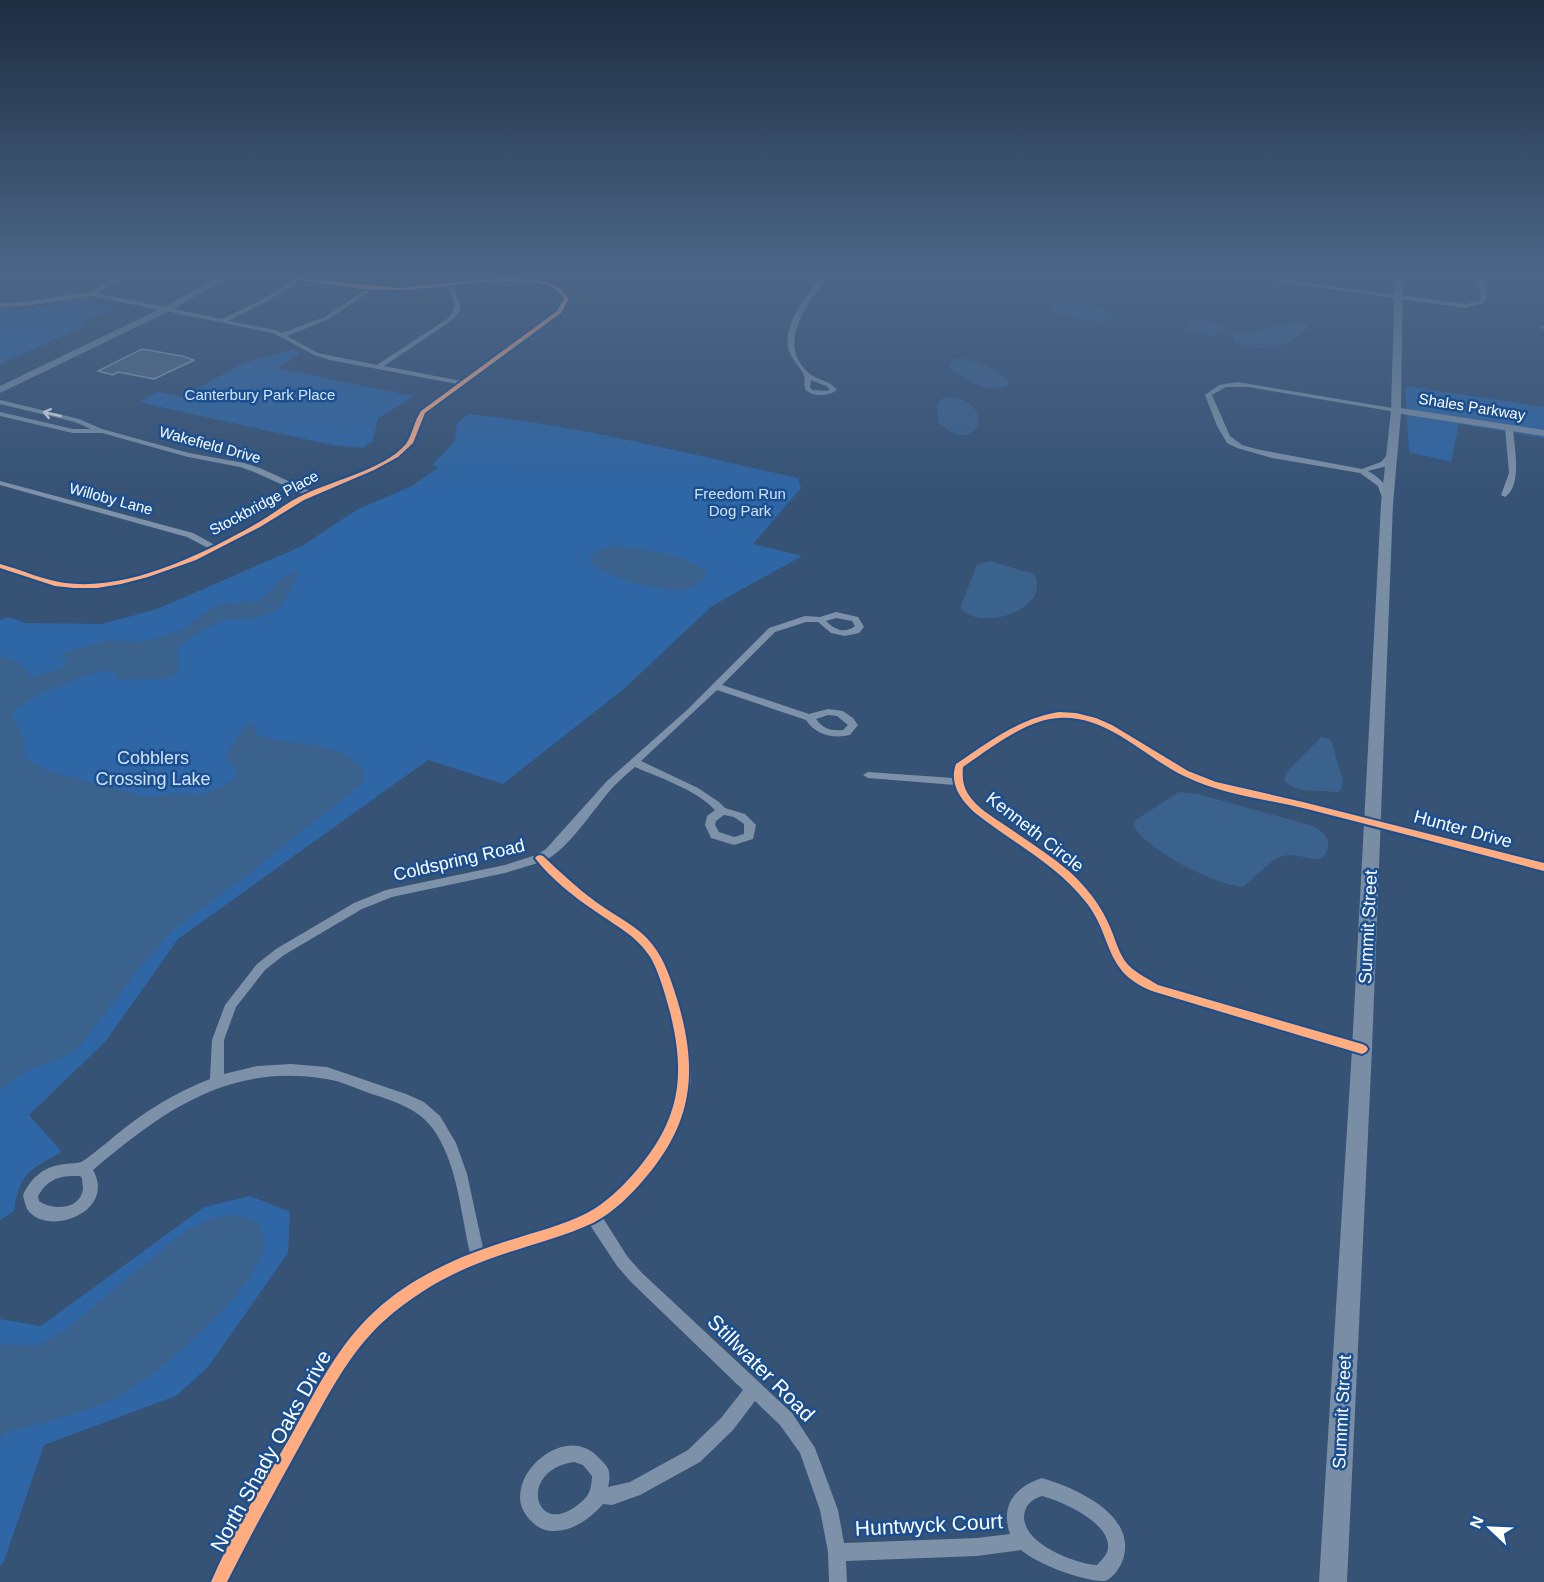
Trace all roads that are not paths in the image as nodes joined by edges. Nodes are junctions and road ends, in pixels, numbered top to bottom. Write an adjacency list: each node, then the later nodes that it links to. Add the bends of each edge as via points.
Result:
1 (91, 346): 10 (main road)
2 (302, 346): 7 (street, via 316,354)
3 (411, 346): 7 (street)
4 (513, 346): 9 (street, Stockbridge Place)
5 (791, 346): 8 (street)
6 (1397, 346): 12 (main road, Summit Street)
7 (378, 367): 9 (street)
8 (808, 376)
9 (462, 383): 20 (street, Stockbridge Place, via 423,412 415,422 413,439 399,453)
10 (0, 390)
11 (0, 402): 15 (street, Wakefield Drive, one-way to 11, via 77,420)
12 (1396, 410): 14 (main road, Shales Parkway); 17 (main road, Summit Street); 18 (street, via 1248,385 1226,385 1208,395 1228,439 1236,445)
13 (0, 414): 15 (street, Wakefield Drive, via 73,431)
14 (1509, 428): 16 (main road, Shales Parkway); 21 (street, via 1513,473)
15 (102, 431): 20 (street, Wakefield Drive, via 249,467)
16 (1544, 433)
17 (1392, 455): 18 (street, via 1384,464); 22 (main road, Summit Street)
18 (1362, 471): 22 (street, via 1381,484)
19 (0, 483): 23 (street, Willoby Lane, via 190,535)
20 (309, 494): 23 (street, Stockbridge Place)
21 (1504, 495)
22 (1387, 504): 34 (main road, Summit Street)
23 (212, 548): 25 (street, Stockbridge Place, via 145,576 104,585 58,584)
24 (0, 566): 25 (street, Stockbridge Place)
25 (11, 570): 26 (street)
26 (0, 576)
27 (821, 620): 28 (street, Coldspring Road, via 795,621 771,630)
28 (715, 686): 29 (street); 30 (street, Coldspring Road)
29 (810, 718)
30 (634, 762): 33 (street, via 699,793); 35 (street, Coldspring Road, via 556,846)
31 (868, 775): 32 (street)
32 (956, 782): 34 (street, via 959,766 1025,726 1043,718 1074,716 1101,723 1187,774 1216,785); 37 (street, Kenneth Circle, via 981,813 1062,873 1090,899 1119,961 1134,975 1155,988)
33 (722, 811)
34 (1373, 822): 36 (street, Hunter Drive); 37 (main road, Summit Street)
35 (540, 858): 38 (street, Coldspring Road, via 390,893 358,906 280,952 261,968 231,1005 218,1040); 40 (street, North Shady Oaks Drive, via 652,951 666,978 683,1041 686,1074 674,1123 645,1170)
36 (1544, 867)
37 (1362, 1049): 48 (main road, Summit Street)
38 (217, 1079): 39 (street, via 153,1114); 41 (street, via 278,1070 325,1072 424,1108 453,1152)
39 (83, 1170)
40 (593, 1216): 41 (street, North Shady Oaks Drive); 42 (street, Stillwater Road, via 622,1262)
41 (477, 1257): 46 (street, North Shady Oaks Drive, via 423,1284 380,1316 342,1358)
42 (754, 1389): 43 (street, via 727,1424 694,1456 634,1489 612,1496); 45 (street, Stillwater Road, via 786,1419 807,1448 829,1510)
43 (599, 1495): 43 (street, via 574,1517 553,1524 532,1511 528,1494 531,1482 545,1464 579,1452 588,1456 601,1473)
44 (1023, 1541): 44 (street, Huntwyck Court, via 1066,1566 1095,1576 1109,1568 1116,1548 1112,1527 1102,1517 1042,1487 1023,1494 1018,1504 1017,1529); 45 (street, Huntwyck Court)
45 (837, 1552): 47 (street, Stillwater Road)
46 (219, 1582)
47 (838, 1582)
48 (1333, 1582)

